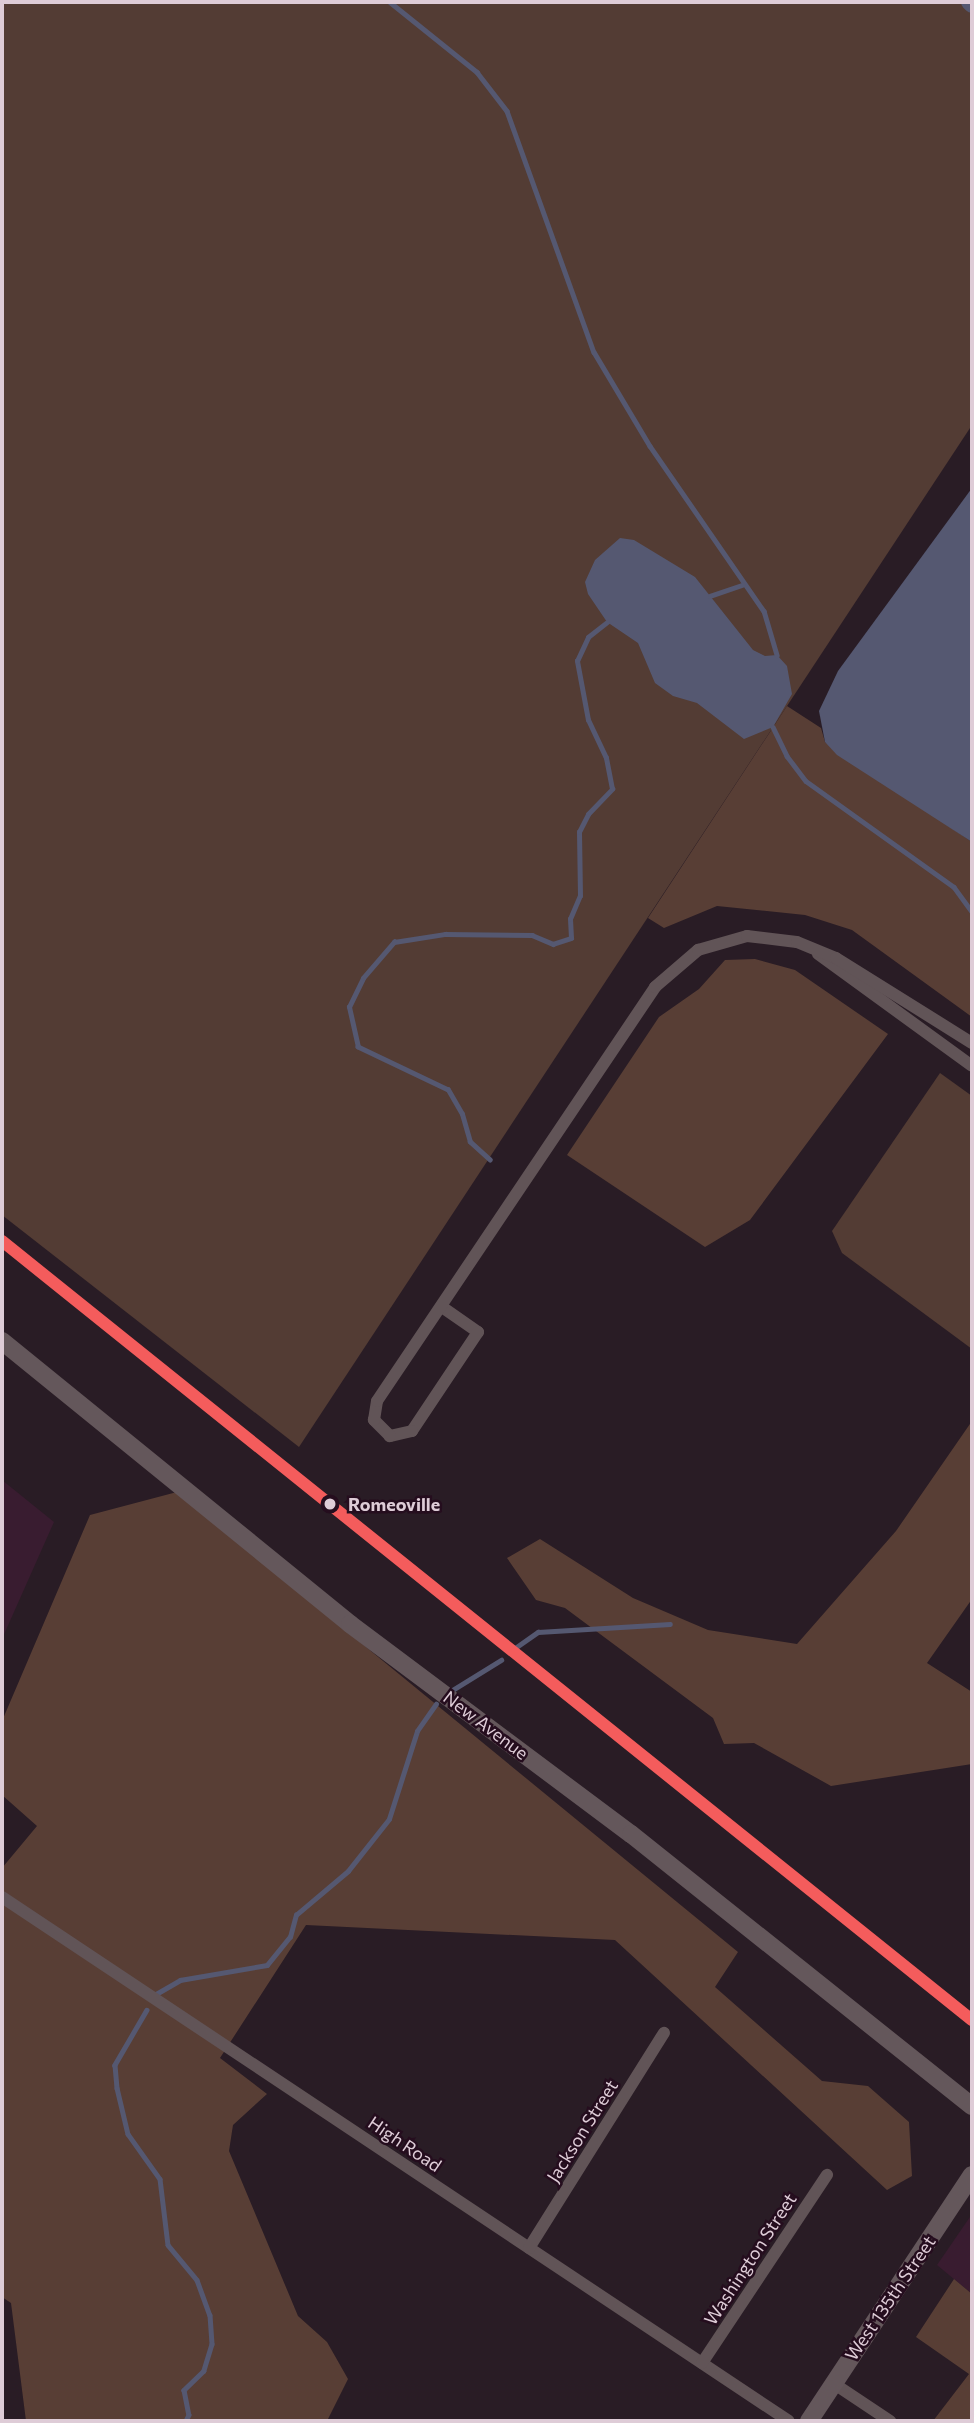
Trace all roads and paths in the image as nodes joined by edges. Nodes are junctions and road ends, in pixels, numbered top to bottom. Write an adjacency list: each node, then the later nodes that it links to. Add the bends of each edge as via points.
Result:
1 (815, 951): 2 (street, via 836,958); 3 (street); 4 (street, via 779,937 747,936 698,950 668,972)
2 (972, 1044)
3 (972, 1066)
4 (442, 1307): 4 (street, via 377,1401 374,1420 390,1436 412,1431 478,1332)
5 (2, 1341): 8 (main road, New Avenue, via 350,1623 631,1834)
6 (2, 1897): 11 (street, High Road)
7 (664, 2033): 11 (street, Jackson Street)
8 (972, 2106)
9 (827, 2175): 12 (street, Washington Street)
10 (972, 2175): 13 (main road, West 135th Street)
11 (529, 2248): 12 (street, High Road)
12 (702, 2363): 14 (street, High Road)
13 (833, 2383): 15 (main road, West 135th Street); 16 (street)
14 (789, 2421)
15 (809, 2421)
16 (890, 2421)

